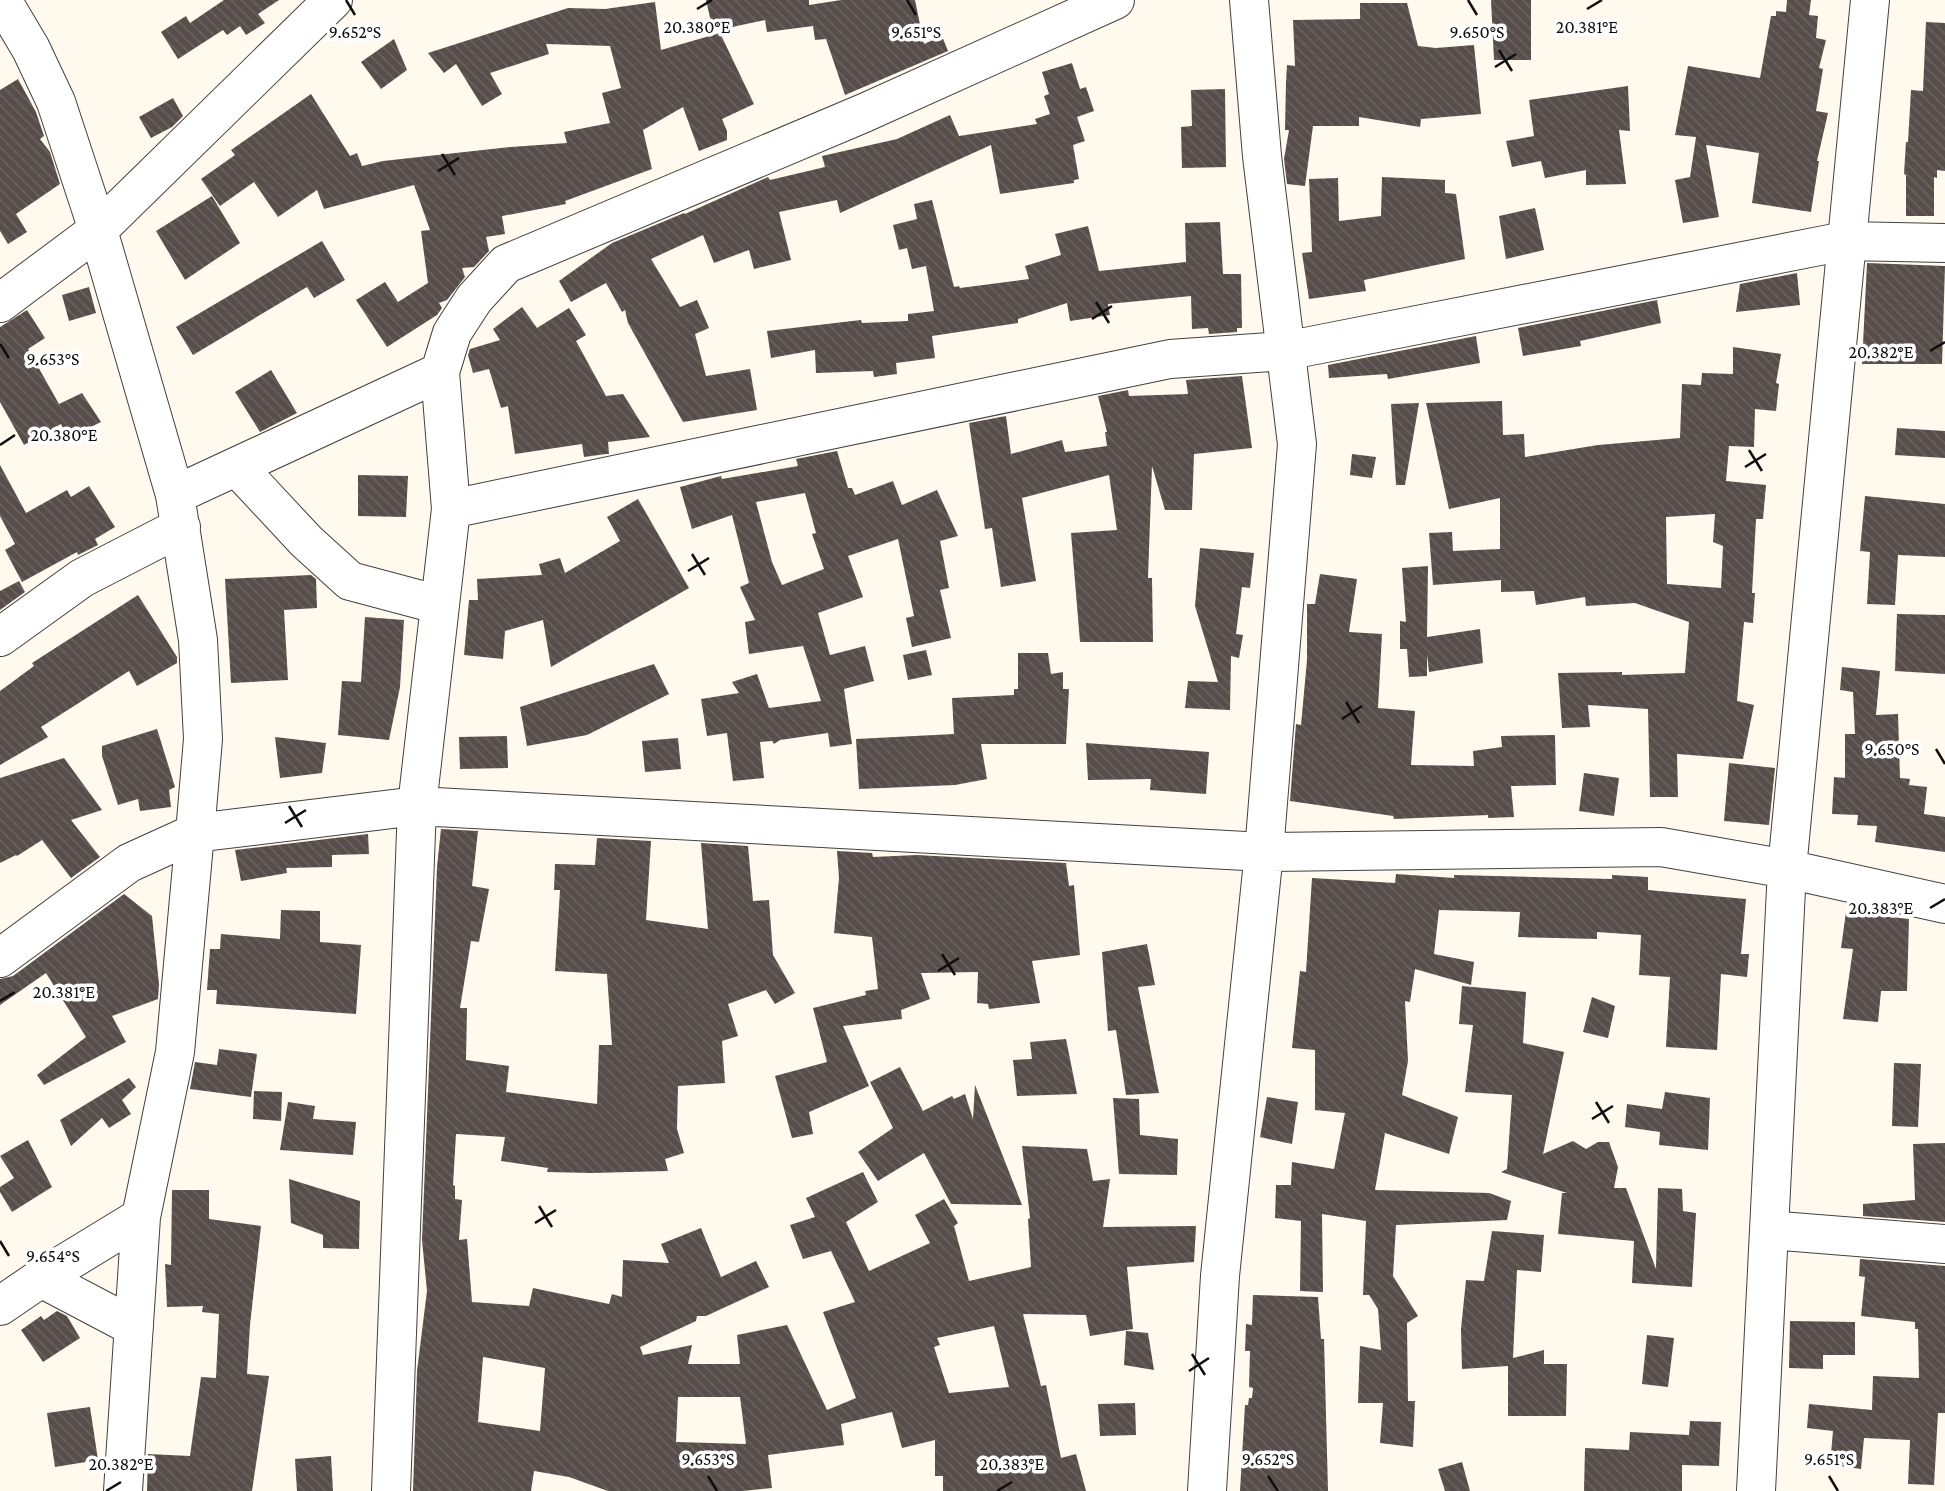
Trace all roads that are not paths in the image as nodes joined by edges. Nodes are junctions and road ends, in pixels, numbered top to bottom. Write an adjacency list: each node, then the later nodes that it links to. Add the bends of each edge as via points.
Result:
1 (2, 0): 6 (street, via 56,102)
2 (332, 0): 6 (street)
3 (1115, 0): 11 (street, via 864,113 506,264 474,299 452,333)
4 (1249, 0): 10 (street)
5 (1870, 0): 7 (street)
6 (98, 230): 9 (street); 14 (street)
7 (1845, 241): 8 (street); 10 (street); 20 (street)
8 (1945, 243)
9 (0, 303)
10 (1285, 351): 13 (street, via 1170,359); 19 (street, via 1297,444)
11 (440, 372): 12 (street); 13 (street)
12 (237, 467): 14 (street); 15 (street, via 350,581)
13 (451, 509): 15 (street)
14 (178, 511): 16 (street); 18 (street, via 198,639 202,739)
15 (440, 605): 17 (street)
16 (0, 637)
17 (417, 806): 18 (street); 19 (street); 30 (street)
18 (195, 833): 22 (street, via 129,863); 23 (street, via 176,1052)
19 (1264, 852): 20 (street, via 1661,847); 31 (street, via 1220,1276)
20 (1787, 869): 21 (street); 24 (street)
21 (1945, 904)
22 (0, 958)
23 (141, 1217): 26 (street); 28 (street)
24 (1769, 1230): 25 (street); 32 (street)
25 (1945, 1244)
26 (41, 1278): 27 (street); 28 (street)
27 (0, 1306)
28 (134, 1327): 29 (street)
29 (123, 1491)
30 (391, 1491)
31 (1207, 1491)
32 (1756, 1491)

